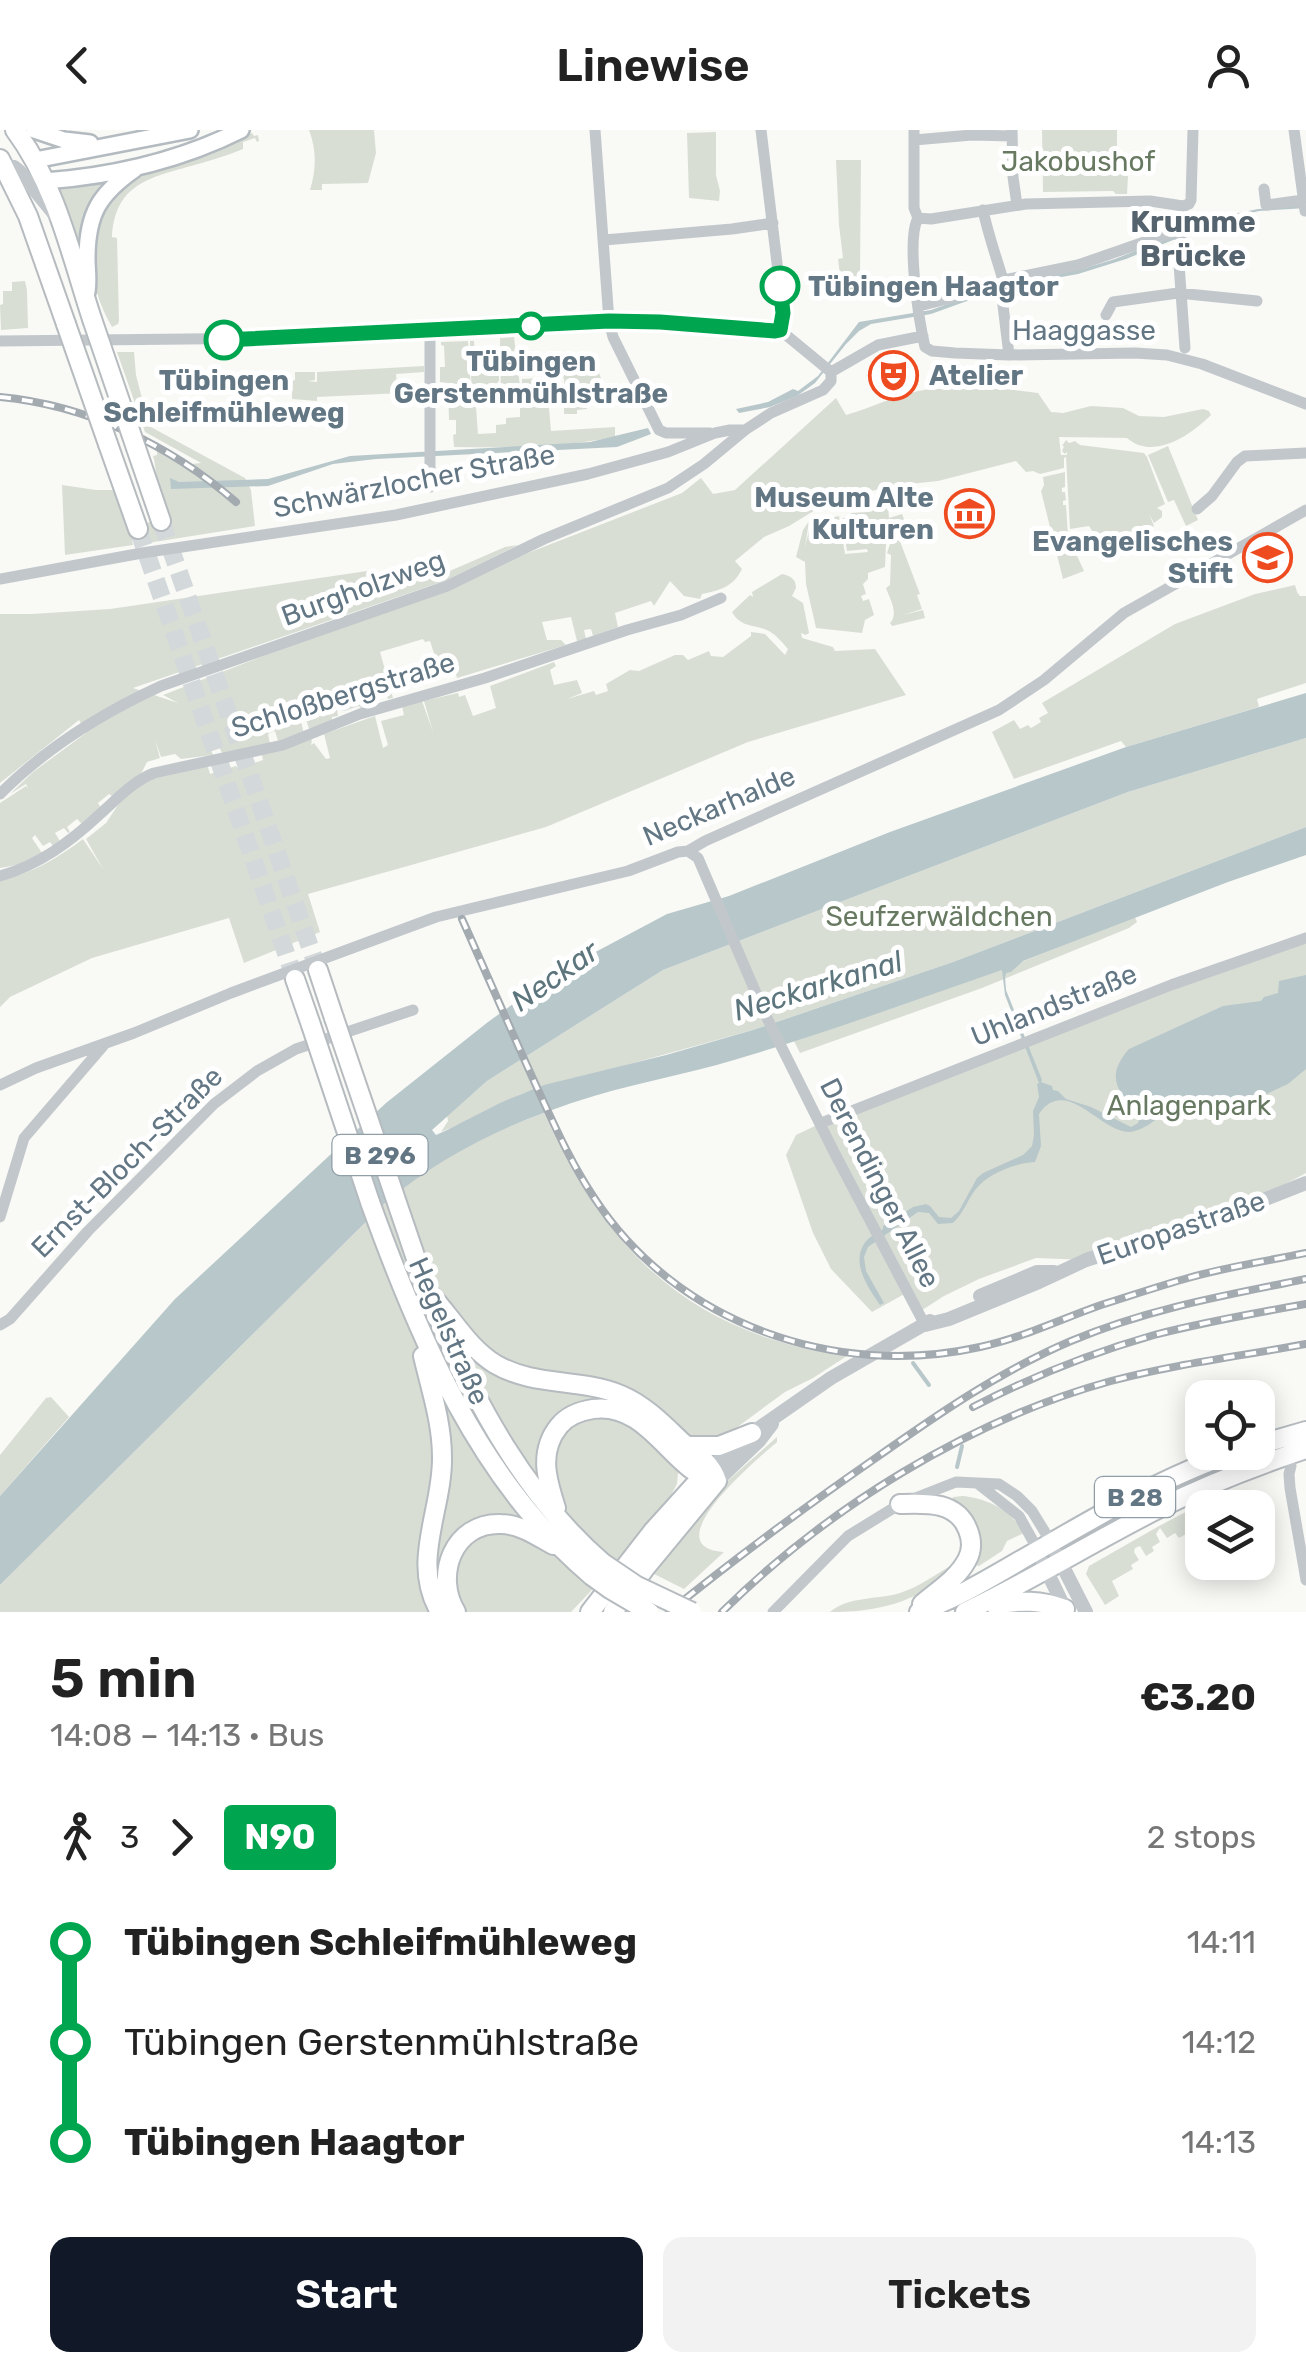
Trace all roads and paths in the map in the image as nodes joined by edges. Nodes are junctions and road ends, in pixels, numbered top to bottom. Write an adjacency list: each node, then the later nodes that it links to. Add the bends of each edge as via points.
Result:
1 (15, 130): 13 (main road)
2 (34, 130): 11 (main road)
3 (190, 130): 11 (main road)
4 (241, 130): 15 (main road)
5 (595, 130): 25 (street)
6 (762, 130): 23 (street)
7 (1193, 130): 20 (street, via 1191,200)
8 (1294, 130): 12 (street)
9 (1012, 133): 10 (street); 18 (street)
10 (914, 135): 22 (street)
11 (114, 145): 13 (main road)
12 (1302, 154): 19 (street)
13 (34, 160): 14 (street); 16 (main road)
14 (2, 164): 16 (main road)
15 (138, 166): 16 (main road); 28 (main road, via 95,208)
16 (22, 184): 28 (main road, via 60,222); 48 (main road, bridge)
17 (1264, 189): 19 (street, via 1266,204)
18 (1017, 205): 20 (street); 21 (street)
19 (1305, 205)
20 (1184, 206): 24 (street)
21 (982, 210): 22 (street); 26 (street)
22 (918, 218): 30 (street, via 913,248)
23 (772, 223): 25 (street); 33 (street)
24 (1180, 237): 26 (street, via 1078,270); 27 (street)
25 (604, 240): 32 (street)
26 (1002, 284): 30 (street); 38 (street)
27 (1183, 293): 29 (street); 31 (street, via 1113,302); 37 (street)
28 (86, 300): 47 (main road, bridge)
29 (1257, 301)
30 (920, 312): 35 (street)
31 (1106, 314)
32 (609, 321): 33 (street); 34 (street); 42 (street, via 658,430)
33 (780, 330): 39 (street)
34 (430, 331): 36 (street); 44 (street)
35 (923, 336): 38 (street, Haaggasse, via 932,350); 39 (street, via 878,345)
36 (0, 341)
37 (1185, 348)
38 (1009, 355): 40 (street, Haaggasse, via 1172,356)
39 (831, 372): 41 (street, Schwärzlocher Straße, via 824,390)
40 (1306, 404)
41 (744, 430): 42 (street, Schwärzlocher Straße); 51 (street, Burgholzweg, via 668,488 446,586 138,696 68,739)
42 (715, 433): 49 (street, Schwärzlocher Straße, via 625,465 396,514)
43 (1306, 452): 45 (street, via 1245,456)
44 (430, 487)
45 (1196, 508)
46 (1306, 510): 52 (street, Neckarhalde, via 1124,612 999,710 705,841)
47 (161, 521)
48 (138, 529)
49 (0, 579)
50 (721, 598): 53 (street, Schloßbergstraße, via 283,745 147,776 64,846)
51 (0, 794)
52 (693, 854): 58 (street, Neckarhalde, via 678,852 628,871 436,917); 60 (street, Derendinger Allee)
53 (0, 876)
54 (1306, 938): 60 (street, Uhlandstraße)
55 (318, 970): 63 (main road, Hegelstraße / B 296, bridge)
56 (295, 979): 64 (main road, Hegelstraße / B 296, bridge)
57 (413, 1010): 65 (street, Ernst-Bloch-Straße, via 296,1049 214,1104)
58 (104, 1044): 59 (street, Neckarhalde); 62 (street, via 24,1138)
59 (0, 1085)
60 (821, 1123): 66 (street, Derendinger Allee)
61 (1306, 1183): 66 (street, Europastraße)
62 (0, 1217)
63 (428, 1291): 71 (main road, via 466,1339 498,1365 529,1378 622,1395); 77 (main road, Hegelstraße / B 296, via 514,1460)
64 (413, 1317): 79 (main road, Hegelstraße / B 296, via 450,1392 509,1484); 85 (main road, via 442,1458 427,1548 430,1590)
65 (0, 1324)
66 (925, 1324): 67 (street, Europastraße)
67 (781, 1414): 69 (street, Europastraße); 75 (street, Europastraße, via 759,1441)
68 (1306, 1431): 70 (main road)
69 (752, 1433): 71 (main road, via 719,1446); 75 (street, Europastraße)
70 (1275, 1441)
71 (687, 1446): 75 (main road)
72 (1306, 1449): 80 (main road, B 28, via 1188,1495)
73 (1291, 1466): 82 (street)
74 (1195, 1470): 78 (main road, B 28)
75 (710, 1475): 77 (main road, via 627,1414 585,1410 561,1424 546,1454); 87 (main road, Europastraße, via 660,1523); 88 (main road, Europastraße)
76 (900, 1504): 78 (street, via 947,1484 977,1484); 91 (street, via 848,1536); 92 (main road, via 952,1509 971,1540 966,1562)
77 (560, 1522): 81 (main road, Hegelstraße)
78 (1045, 1546): 80 (street); 92 (main road, B 28)
79 (566, 1552): 81 (main road, Hegelstraße); 86 (main road, via 516,1527 474,1530 449,1559 446,1588)
80 (1053, 1566): 83 (main road, B 28); 84 (street); 93 (street)
81 (598, 1569): 89 (main road, Hegelstraße, bridge, via 610,1590); 90 (main road, Hegelstraße, bridge)
82 (1306, 1580)
83 (970, 1610): 84 (main road, B 28, via 1028,1600)
84 (1066, 1611)
85 (440, 1612)
86 (456, 1612)
87 (590, 1612)
88 (614, 1612)
89 (649, 1612)
90 (692, 1612)
91 (773, 1612)
92 (916, 1612)
93 (1086, 1612)

